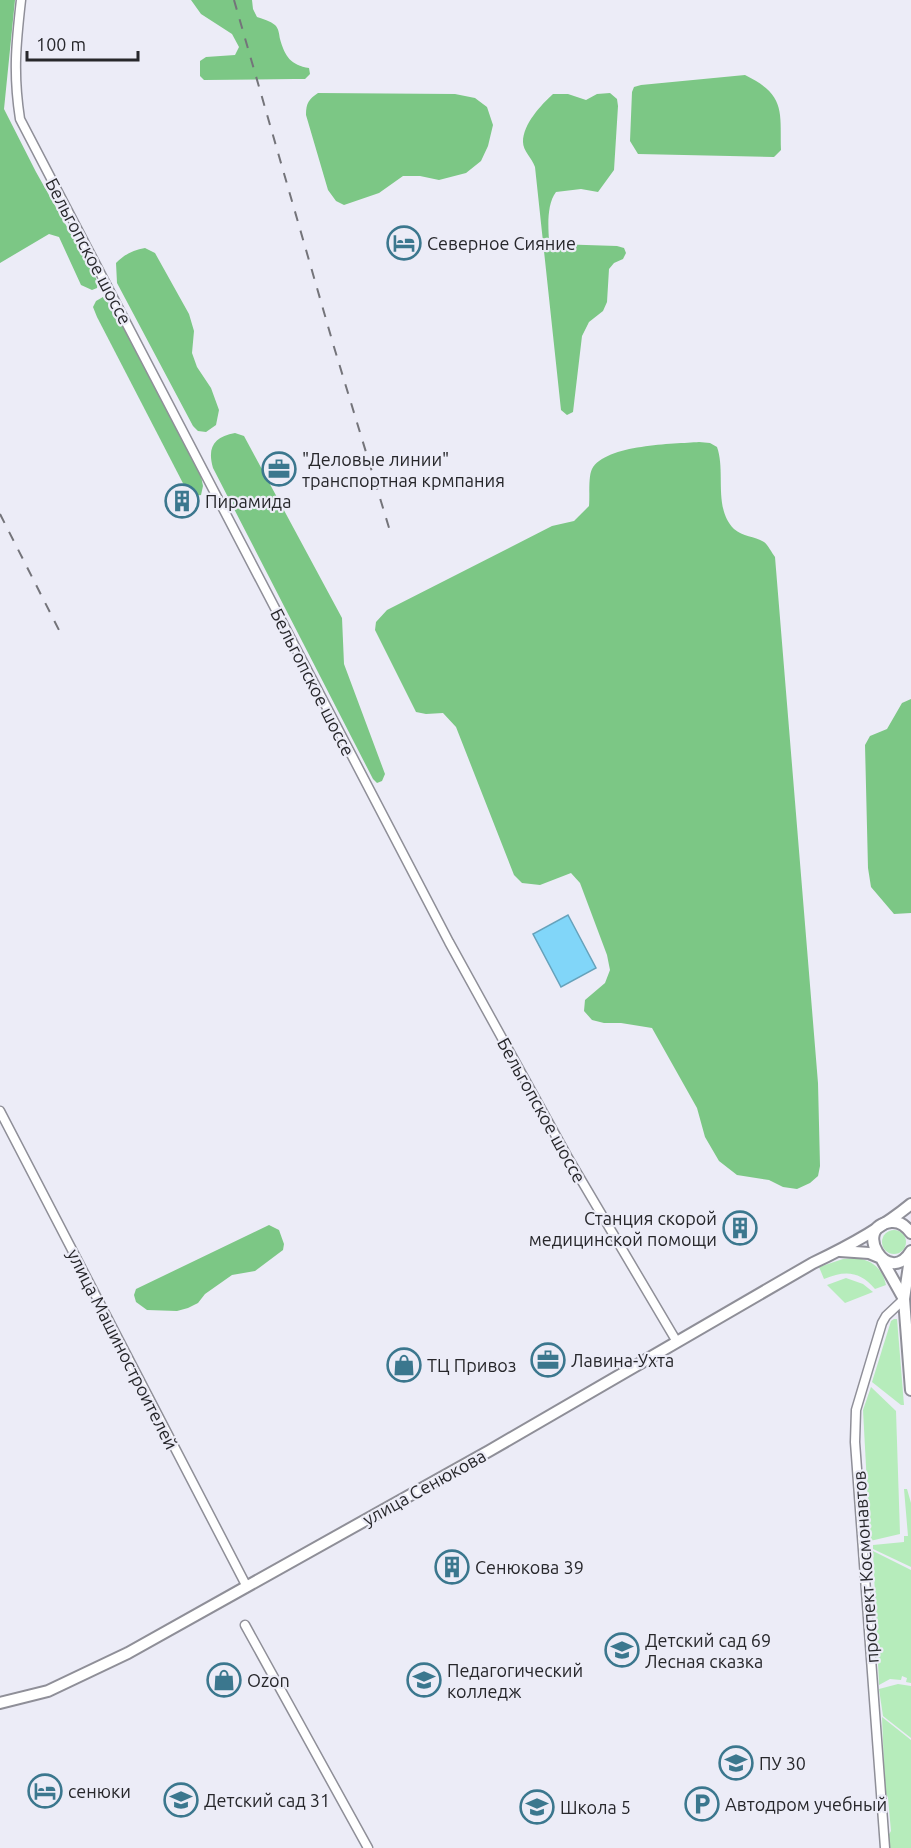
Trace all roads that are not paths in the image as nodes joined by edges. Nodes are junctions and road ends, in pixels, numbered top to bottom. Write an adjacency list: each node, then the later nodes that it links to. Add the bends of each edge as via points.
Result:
1 (21, 0): 10 (street, Бельгопское шоссе, via 14,63 20,119 449,942 567,1156)
2 (0, 1111): 12 (street, улица Машиностроителей)
3 (911, 1204): 4 (main road, улица Сенюкова)
4 (882, 1226): 5 (main road, via 900,1223); 6 (main road, улица Сенюкова); 8 (main road, via 873,1243)
5 (911, 1233)
6 (839, 1251): 8 (main road, улица Сенюкова); 10 (main road, улица Сенюкова)
7 (911, 1252): 8 (main road, улица Сенюкова, via 896,1262); 9 (main road)
8 (881, 1258): 9 (main road)
9 (904, 1299): 11 (main road); 16 (street, проспект Космонавтов, via 882,1323 855,1410)
10 (677, 1342): 12 (main road, улица Сенюкова)
11 (911, 1390)
12 (247, 1587): 14 (main road, улица Сенюкова, via 48,1691)
13 (245, 1625): 15 (street)
14 (0, 1702)
15 (368, 1848)
16 (885, 1848)

